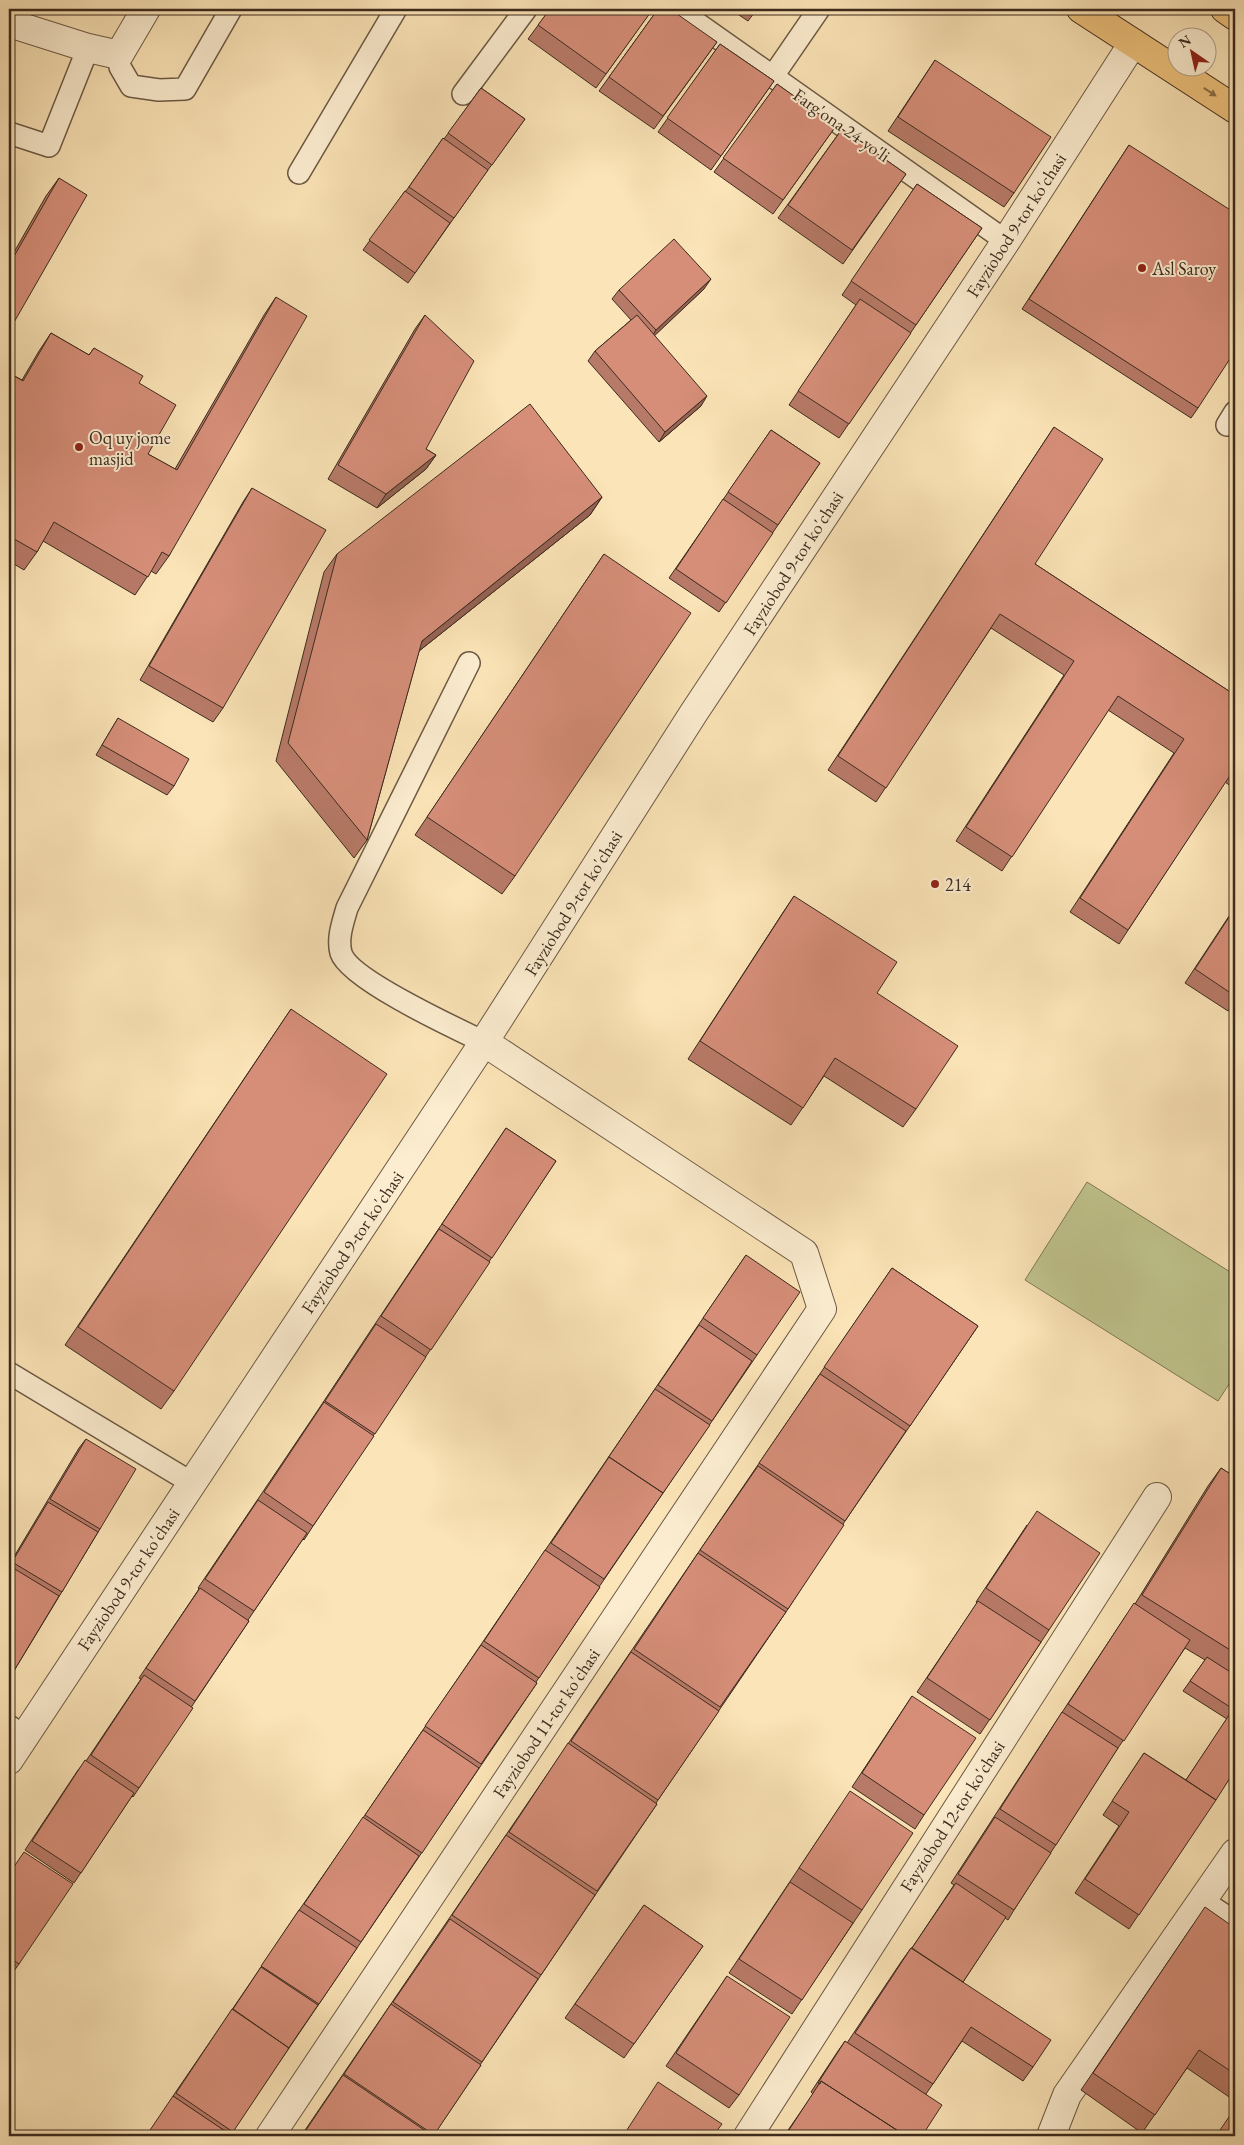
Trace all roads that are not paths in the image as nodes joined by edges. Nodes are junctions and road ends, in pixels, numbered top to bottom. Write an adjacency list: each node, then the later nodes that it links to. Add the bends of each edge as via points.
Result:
1 (146, 9): 13 (street)
2 (231, 9): 13 (lane, via 185,89 131,86 120,67)
3 (396, 9): 18 (lane)
4 (526, 9): 15 (lane)
5 (677, 9): 14 (lane, Farg'ona 24-yo'li)
6 (819, 9): 14 (lane)
7 (1081, 9): 11 (main road)
8 (1225, 9): 9 (main road)
9 (1235, 16)
10 (9, 23): 12 (street)
11 (1133, 43): 16 (main road, one-way to 16); 19 (street, Fayziobod 9-tor ko'chasi)
12 (88, 48): 13 (street); 17 (lane, via 48,146)
13 (119, 55)
14 (773, 76): 19 (lane, Farg'ona 24-yo'li)
15 (463, 94)
16 (1235, 109)
17 (9, 133)
18 (299, 173)
19 (1006, 241): 21 (street, Fayziobod 9-tor ko'chasi, via 693,714)
20 (469, 663): 21 (lane, via 347,908 340,934 341,954 350,968 415,1008)
21 (484, 1042): 23 (street, Fayziobod 9-tor ko'chasi); 30 (street, Fayziobod 11-tor ko'chasi, via 804,1253 822,1309)
22 (9, 1373): 23 (lane)
23 (192, 1483): 25 (street, Fayziobod 9-tor ko'chasi)
24 (1157, 1497): 31 (street, Fayziobod 12-tor ko'chasi)
25 (16, 1731): 26 (street, Fayziobod 9-tor ko'chasi)
26 (9, 1760)
27 (1235, 1853): 28 (street)
28 (1203, 1901): 29 (lane); 32 (street, via 1067,2095)
29 (1235, 1922)
30 (270, 2136)
31 (748, 2136)
32 (1051, 2136)

